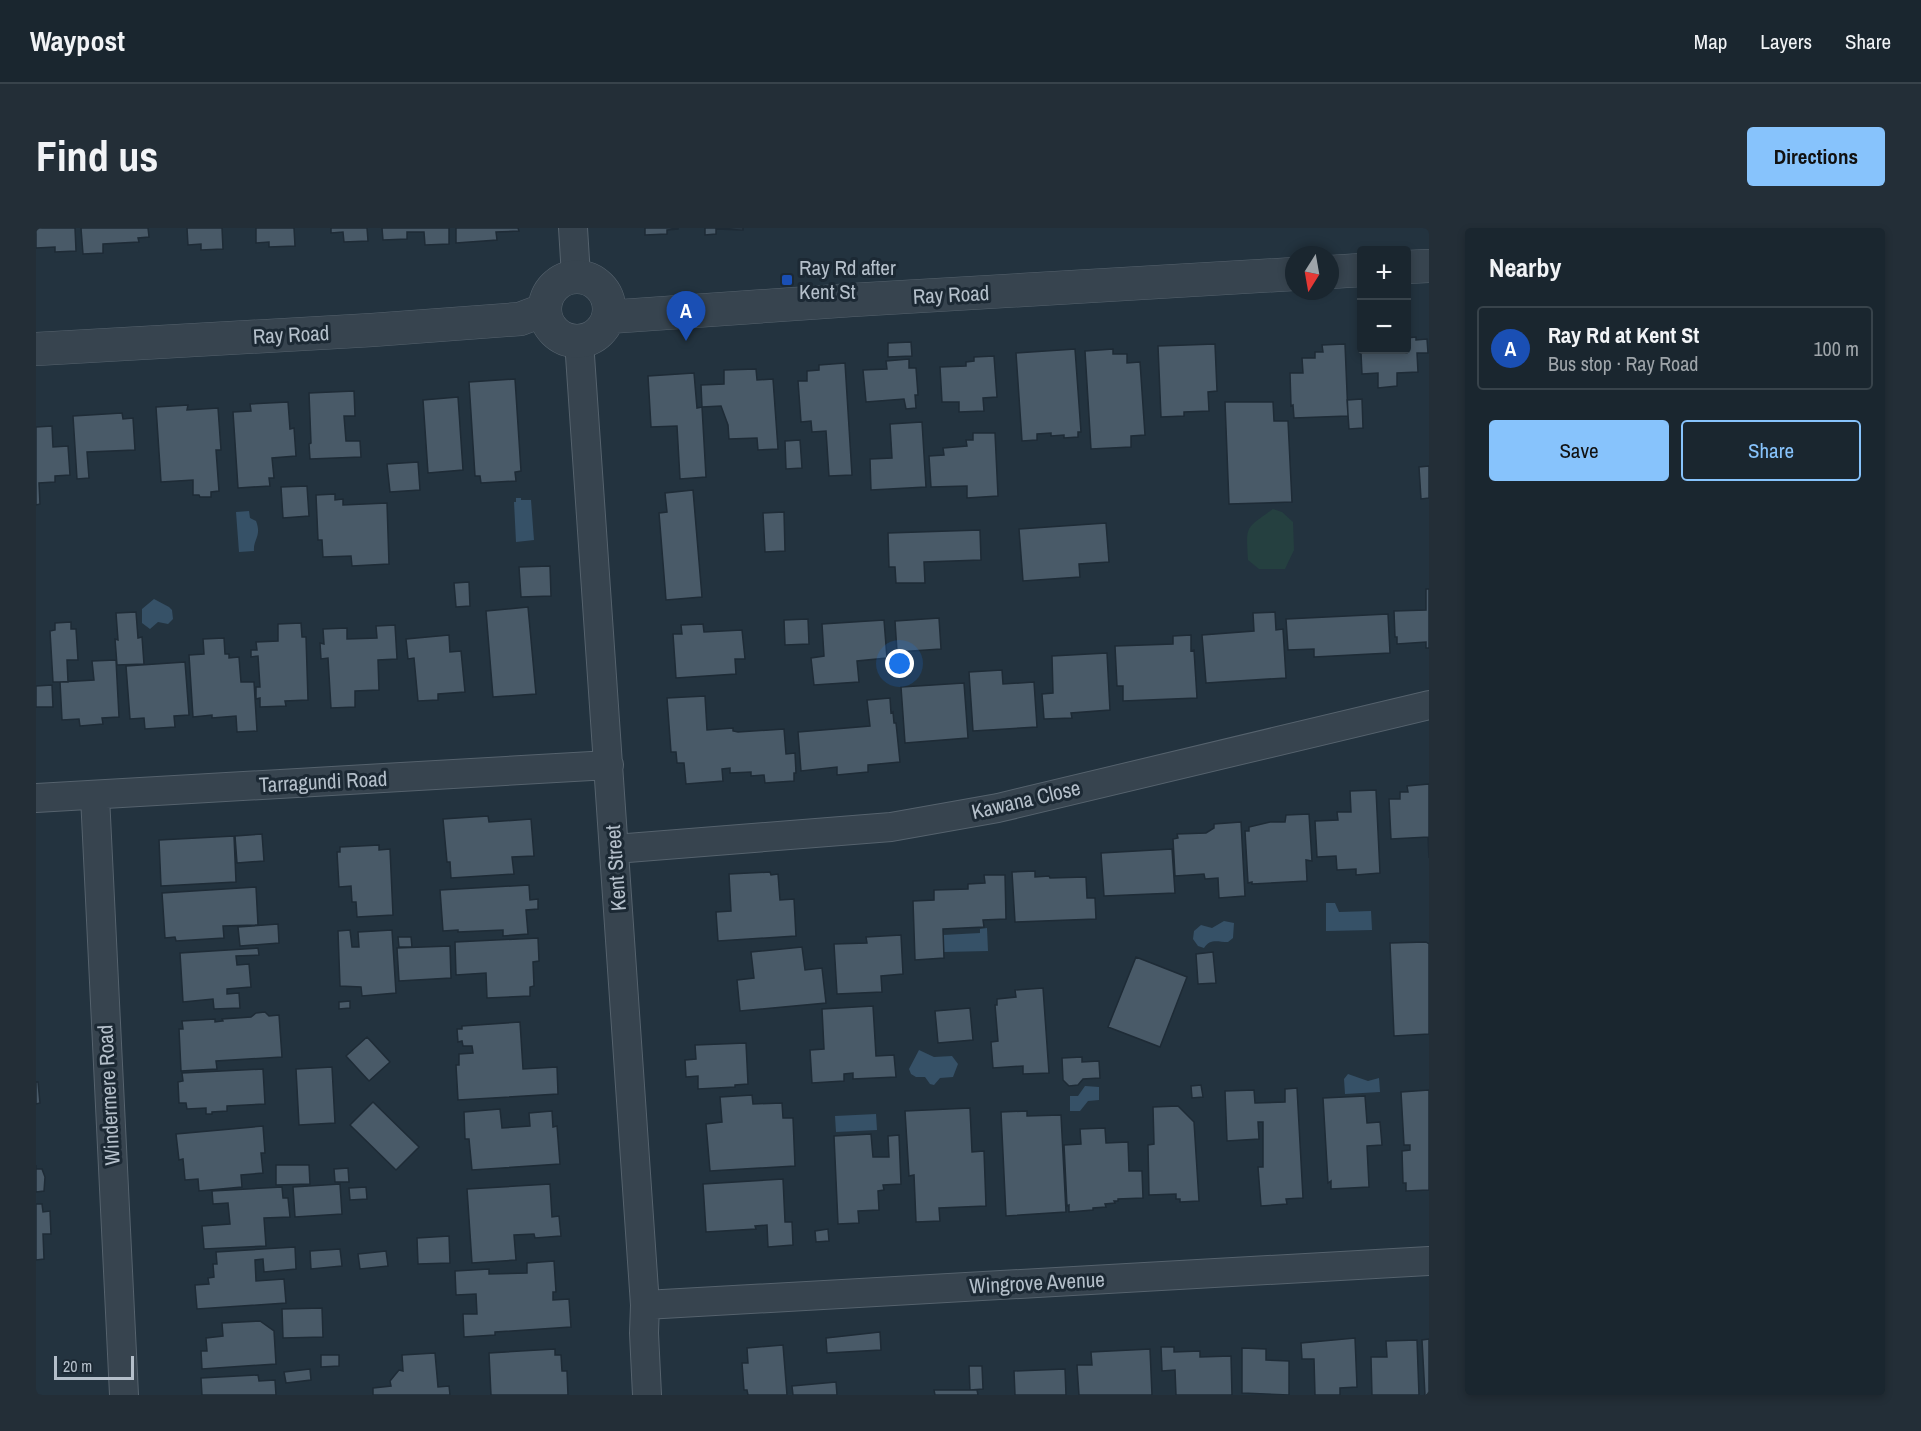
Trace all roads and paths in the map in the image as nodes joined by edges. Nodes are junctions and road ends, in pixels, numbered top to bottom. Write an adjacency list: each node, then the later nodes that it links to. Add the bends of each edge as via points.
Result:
1 (573, 228): 7 (street)
2 (1429, 266): 3 (street)
3 (1411, 267)
4 (1357, 270): 5 (street)
5 (1339, 271)
6 (1285, 275): 9 (street, Ray Road)
7 (576, 276): 8 (street, via 556,283 545,300); 9 (street, via 595,282 602,289 609,307)
8 (544, 310): 10 (street, via 551,329 559,336); 11 (street, Ray Road, via 520,319)
9 (608, 317): 10 (street, via 597,334)
10 (579, 341): 13 (street, Kent Street)
11 (36, 349)
12 (1429, 705): 16 (street, Kawana Close, via 998,808 902,825)
13 (609, 765): 14 (street, Tarragundi Road); 16 (street, Kent Street)
14 (95, 796): 15 (street, Tarragundi Road); 19 (street, Windermere Road)
15 (36, 798)
16 (615, 849): 18 (street, Kent Street)
17 (1429, 1261): 18 (street, Wingrove Avenue)
18 (645, 1305): 20 (street, Kent Street)
19 (124, 1395)
20 (647, 1395)

